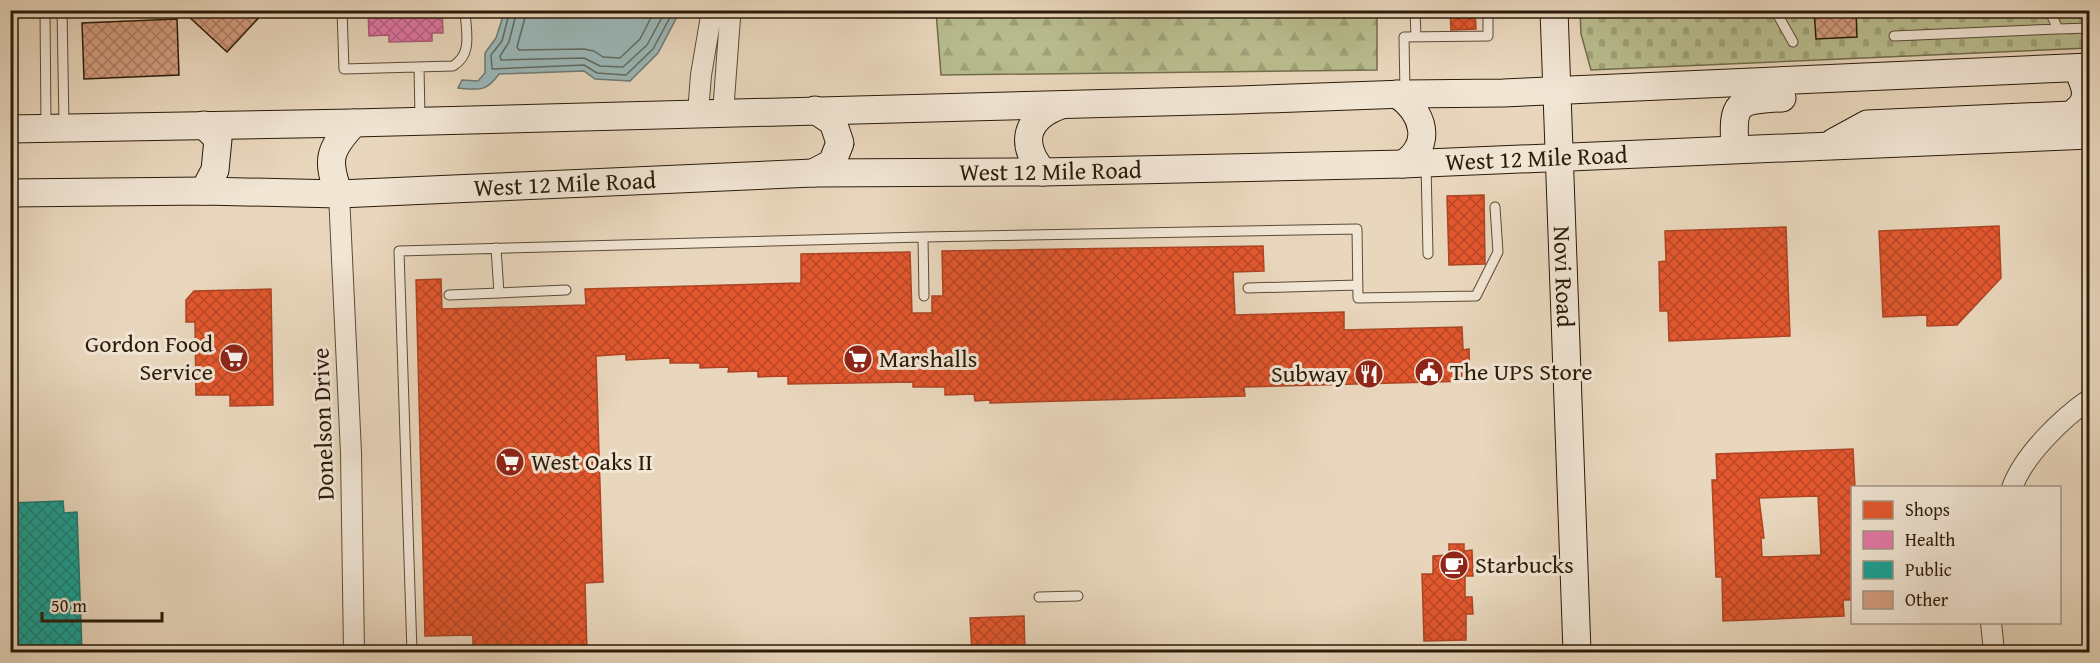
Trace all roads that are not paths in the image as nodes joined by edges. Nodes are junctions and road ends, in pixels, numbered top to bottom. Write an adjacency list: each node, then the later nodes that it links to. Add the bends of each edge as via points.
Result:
1 (45, 10): 28 (lane)
2 (62, 10): 28 (lane)
3 (342, 10): 17 (lane, via 344,69)
4 (465, 10): 17 (lane, via 466,54 461,61 453,66)
5 (714, 10): 24 (street, via 701,75)
6 (729, 10): 24 (street, via 724,75)
7 (1415, 10): 15 (lane)
8 (1488, 10): 15 (lane, via 1488,36)
9 (1554, 10): 20 (main road, Novi Road)
10 (1775, 10): 16 (lane)
11 (2049, 10): 12 (lane)
12 (2058, 28): 13 (lane); 14 (lane)
13 (2090, 28)
14 (1894, 36)
15 (1416, 37): 21 (lane, via 1404,37)
16 (1793, 42)
17 (419, 67): 25 (lane)
18 (2083, 67): 19 (main road); 31 (main road, via 2086,96 2081,108 2070,115 1867,124)
19 (1964, 72): 20 (main road); 32 (main road, via 1927,91 1747,101 1734,116)
20 (1558, 90): 21 (main road); 33 (main road, Novi Road)
21 (1401, 94): 22 (main road); 34 (main road, via 1418,114 1422,129)
22 (1062, 105): 23 (main road); 35 (main road, via 1045,111 1033,124 1028,141 1032,159)
23 (815, 111): 24 (main road); 36 (main road, via 833,122 840,143 832,163)
24 (710, 113): 25 (main road)
25 (420, 121): 26 (main road)
26 (354, 123): 27 (main road); 39 (main road, via 331,154 331,173)
27 (204, 125): 28 (main road); 37 (main road, via 218,139 214,171)
28 (56, 128): 29 (main road)
29 (10, 129)
30 (2090, 135): 31 (main road, West 12 Mile Road)
31 (1828, 145): 32 (main road, West 12 Mile Road)
32 (1735, 149): 33 (main road, West 12 Mile Road)
33 (1559, 156): 34 (main road, West 12 Mile Road); 57 (main road, Novi Road)
34 (1414, 164): 35 (main road, West 12 Mile Road); 43 (lane)
35 (1043, 172): 36 (main road, West 12 Mile Road)
36 (813, 173): 39 (main road, West 12 Mile Road)
37 (204, 191): 38 (main road, West 12 Mile Road); 39 (main road, West 12 Mile Road)
38 (10, 193)
39 (339, 194): 55 (street, Donelson Drive, via 351,453)
40 (1495, 207): 44 (lane, via 1498,252 1476,296 1358,298)
41 (922, 237): 42 (lane); 44 (lane, via 1356,229); 49 (lane)
42 (496, 248): 47 (lane); 56 (lane, via 399,250)
43 (1428, 254)
44 (1358, 285): 45 (lane)
45 (1248, 288)
46 (566, 290): 47 (lane)
47 (499, 293): 48 (lane)
48 (448, 295)
49 (924, 296)
50 (2090, 399): 51 (street, via 2042,441)
51 (2013, 486)
52 (1078, 596): 53 (lane)
53 (1040, 597)
54 (1991, 624): 58 (street)
55 (354, 652)
56 (412, 652)
57 (1577, 652)
58 (1994, 652)

